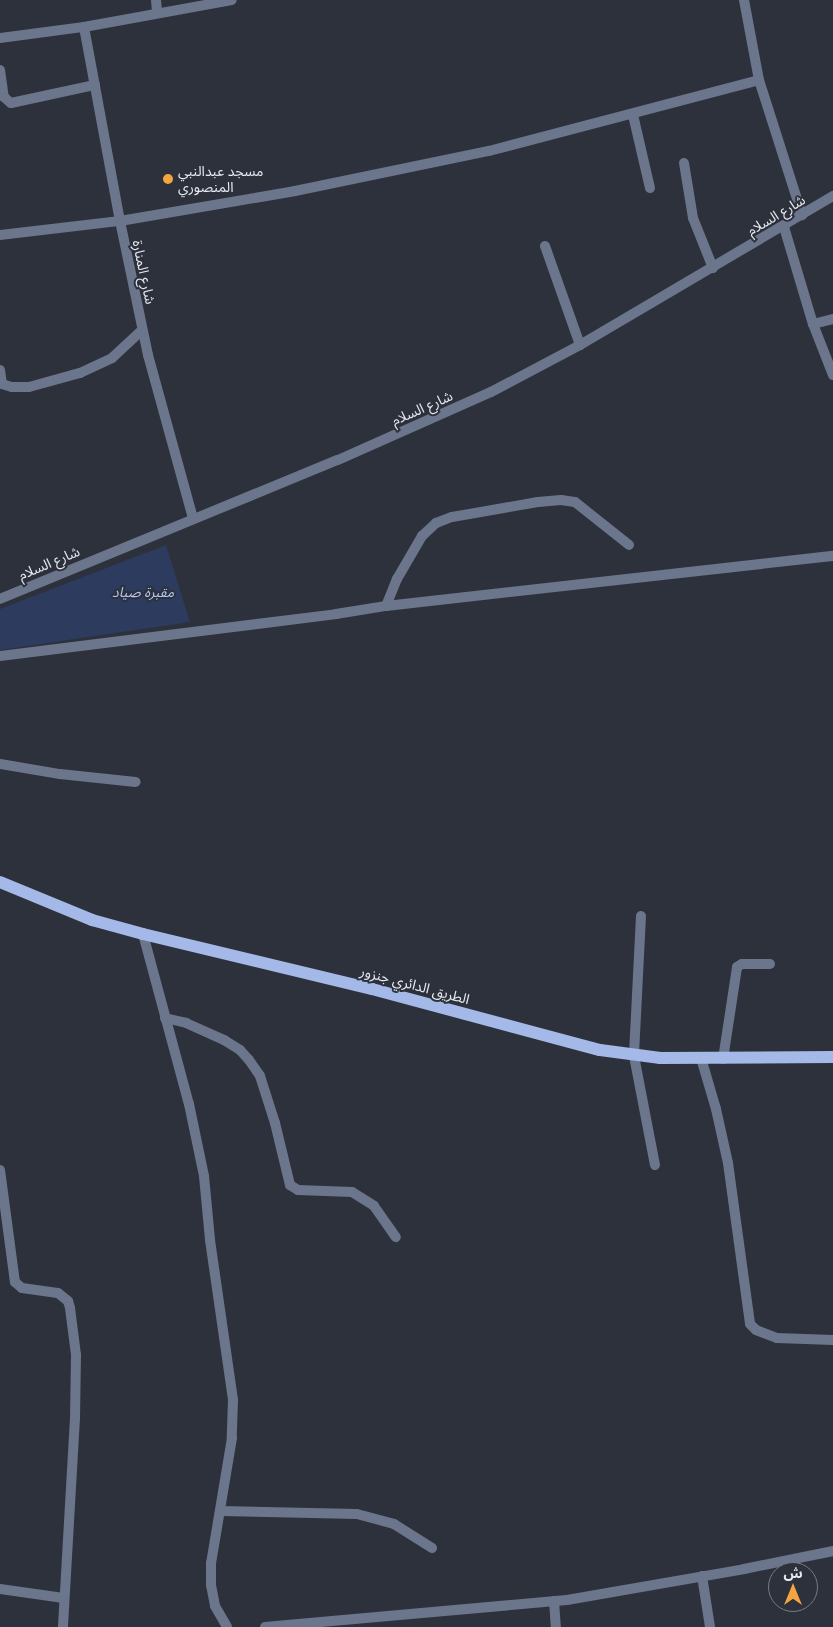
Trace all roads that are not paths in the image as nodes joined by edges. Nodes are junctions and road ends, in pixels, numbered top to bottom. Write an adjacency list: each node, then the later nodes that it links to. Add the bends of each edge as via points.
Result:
1 (156, 0): 4 (street)
2 (232, 0): 4 (street)
3 (744, 0): 8 (street)
4 (157, 12): 5 (street)
5 (84, 27): 6 (street); 9 (street, شارع المنارة)
6 (0, 38)
7 (0, 70): 9 (street, via 4,97 11,104)
8 (759, 80): 10 (street); 14 (street)
9 (95, 85): 15 (street, شارع المنارة)
10 (633, 114): 12 (street); 15 (street, via 489,151 295,191)
11 (684, 163): 19 (street, via 693,218)
12 (650, 188)
13 (833, 196): 14 (street, شارع السلام)
14 (802, 215): 16 (street, شارع السلام)
15 (120, 222): 17 (street); 22 (street, شارع المنارة)
16 (784, 227): 19 (street, شارع السلام); 21 (street)
17 (0, 235)
18 (545, 246): 23 (street)
19 (713, 268): 23 (street, شارع السلام)
20 (833, 319): 21 (street)
21 (813, 324): 25 (street)
22 (142, 330): 24 (street, via 112,358 80,373 29,387 12,387 2,384); 26 (street, شارع المنارة)
23 (580, 345): 26 (street, شارع السلام, via 491,392 338,460)
24 (0, 370)
25 (833, 375)
26 (193, 518): 29 (street, شارع السلام)
27 (629, 545): 30 (street, via 575,502 538,502 452,517 436,522 422,536 397,579)
28 (833, 556): 30 (street)
29 (0, 599)
30 (386, 606): 31 (street)
31 (0, 656)
32 (0, 764): 33 (street)
33 (136, 782)
34 (0, 882): 36 (main road, الطريق الدائري جنزور, via 83,916)
35 (640, 916): 39 (street)
36 (143, 934): 38 (street); 39 (main road, الطريق الدائري جنزور)
37 (770, 964): 42 (street, via 742,964 737,967)
38 (165, 1018): 45 (street, via 186,1023 224,1040 249,1060 260,1076 276,1124 290,1185 298,1190 352,1192 374,1206); 47 (street, via 189,1104 204,1176 210,1240 234,1400 232,1438)
39 (634, 1056): 41 (main road, الطريق الدائري جنزور); 43 (street)
40 (833, 1057): 42 (main road, الطريق الدائري جنزور)
41 (700, 1058): 42 (main road, الطريق الدائري جنزور); 46 (street, via 728,1163 750,1324 756,1330 777,1338)
42 (722, 1059)
43 (655, 1165)
44 (0, 1170): 52 (street, via 15,1282 22,1288 58,1293 68,1301 70,1308 76,1355 75,1418)
45 (396, 1237)
46 (833, 1340)
47 (220, 1511): 48 (street, via 357,1514 394,1524); 55 (street, via 211,1563 211,1585 215,1606)
48 (432, 1548)
49 (833, 1551): 50 (street)
50 (702, 1576): 53 (street); 58 (street)
51 (0, 1589): 52 (street)
52 (63, 1598): 54 (street)
53 (554, 1601): 56 (street); 57 (street)
54 (63, 1627)
55 (228, 1627)
56 (265, 1627)
57 (556, 1627)
58 (710, 1627)

